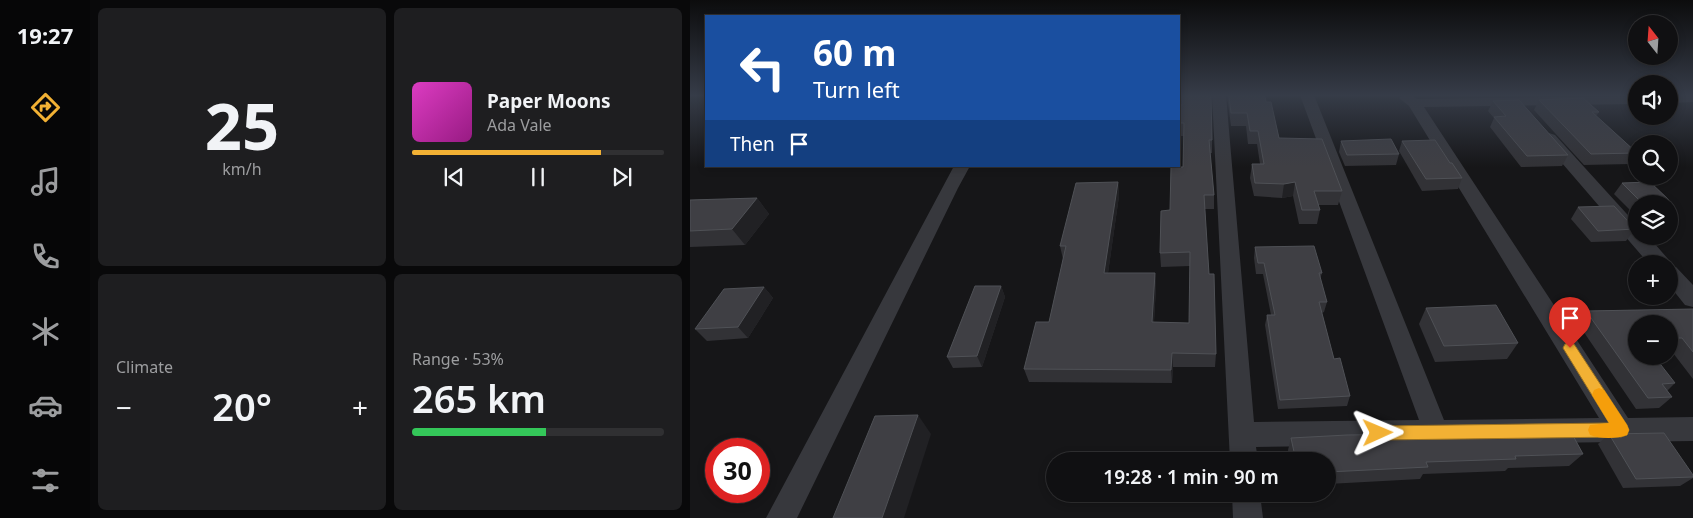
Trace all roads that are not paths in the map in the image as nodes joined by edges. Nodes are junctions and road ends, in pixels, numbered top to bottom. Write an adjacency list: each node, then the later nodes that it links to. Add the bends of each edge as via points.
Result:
1 (1220, 119): 14 (street)
2 (1316, 119): 13 (street)
3 (1421, 119): 12 (street)
4 (1532, 119): 6 (street)
5 (961, 167): 17 (street)
6 (1628, 227)
7 (1644, 245): 8 (street)
8 (1653, 255)
9 (1678, 282): 10 (street)
10 (1693, 299)
11 (1693, 429): 12 (street)
12 (1621, 430): 13 (street)
13 (1436, 432): 14 (street)
14 (1242, 435): 15 (street)
15 (1243, 452)
16 (1247, 502): 18 (street)
17 (782, 518)
18 (1248, 518)

